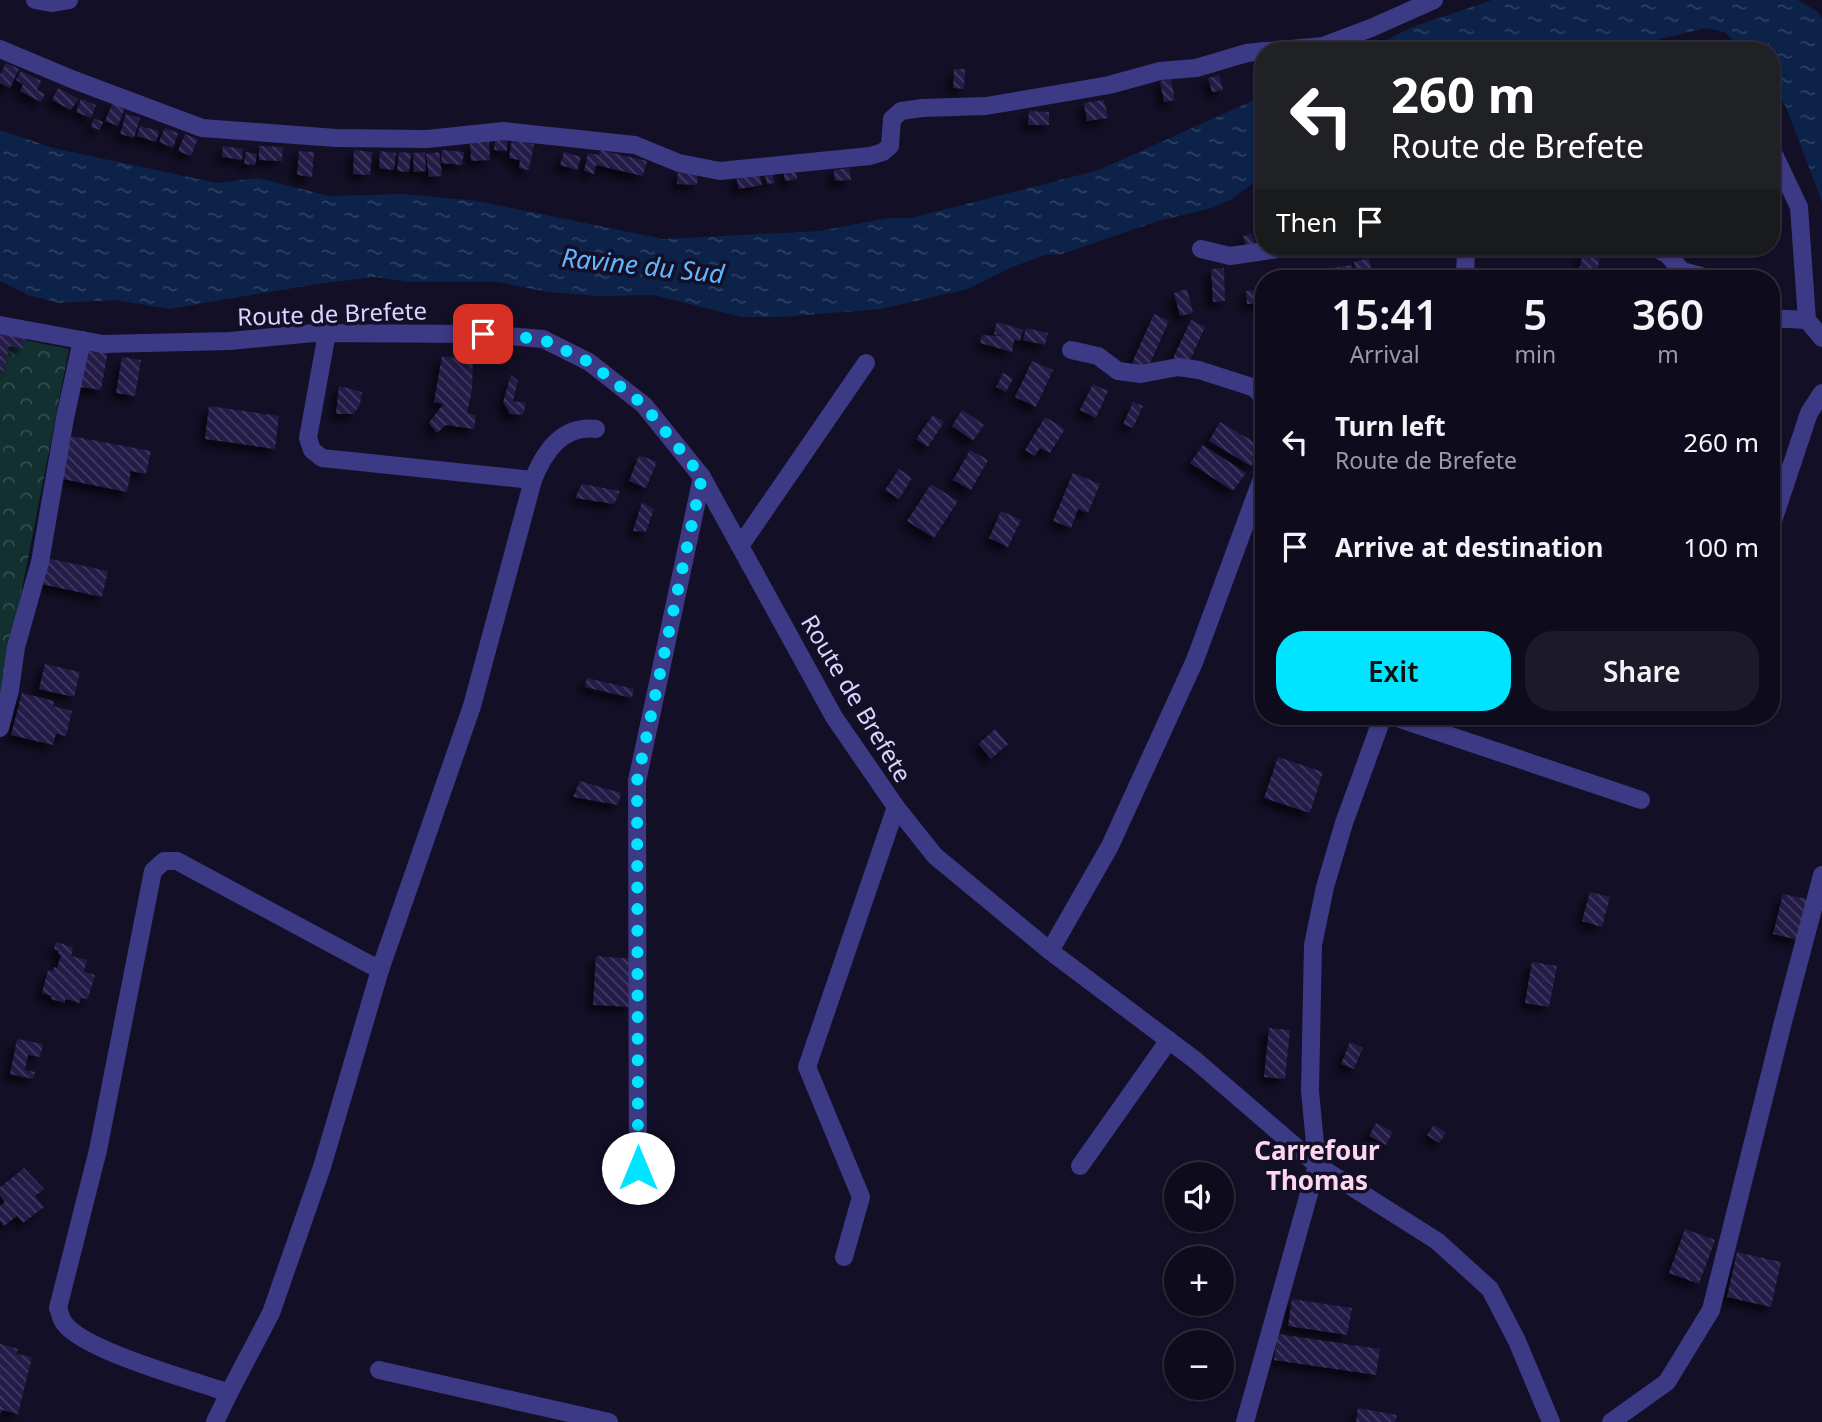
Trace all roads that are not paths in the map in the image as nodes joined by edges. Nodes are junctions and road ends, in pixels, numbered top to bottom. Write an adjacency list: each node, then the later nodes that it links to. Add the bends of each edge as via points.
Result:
1 (35, 0): 2 (street)
2 (69, 0)
3 (1434, 0): 4 (street)
4 (1333, 42)
5 (0, 49): 6 (street, via 202,128 426,139 503,131 635,145 679,163 720,171 883,152 890,146 892,119 901,111 986,106 1196,68)
6 (1255, 52)
7 (1780, 167): 13 (street, via 1799,207)
8 (1201, 248): 9 (street, via 1230,256)
9 (1255, 252)
10 (1669, 256): 11 (street)
11 (1681, 270)
12 (1780, 318): 13 (street)
13 (1808, 320): 16 (street)
14 (0, 325): 17 (street, Route de Brefete)
15 (327, 333): 17 (street, Route de Brefete, via 230,341 103,344); 23 (street, Route de Brefete, via 542,339 589,362 644,405); 24 (street, via 308,438 312,450 322,458)
16 (1822, 338)
17 (82, 340): 30 (street, via 40,562)
18 (1071, 350): 20 (street, via 1098,356 1118,371 1141,374 1178,366)
19 (866, 363): 27 (street)
20 (1255, 388)
21 (1822, 393): 26 (street, via 1809,413)
22 (596, 429): 24 (street, via 584,428 552,446)
23 (702, 477): 27 (street, Route de Brefete); 39 (street, via 637,781)
24 (533, 480): 35 (street, via 472,706)
25 (1255, 497): 34 (street, via 1195,660 1110,846)
26 (1780, 500)
27 (740, 546): 32 (street, Route de Brefete, via 834,717)
28 (1380, 725): 37 (street, via 1344,823 1313,945 1310,1091)
29 (1418, 725): 31 (street)
30 (0, 728)
31 (1641, 800)
32 (896, 807): 34 (street, Route de Brefete, via 935,856); 40 (street, via 807,1067 861,1197)
33 (1822, 875): 47 (street, via 1711,1310 1667,1382)
34 (1050, 950): 36 (street, Route de Brefete)
35 (380, 970): 42 (street, via 322,1167 271,1313); 42 (street, via 177,861 164,861 153,871 98,1150 58,1308 64,1323 99,1348)
36 (1169, 1040): 37 (street, Route de Brefete); 38 (street)
37 (1318, 1165): 45 (street); 46 (street, Route de Brefete, via 1437,1241 1490,1289)
38 (1080, 1166)
39 (638, 1196)
40 (844, 1257)
41 (379, 1370): 44 (street)
42 (229, 1393): 43 (street)
43 (215, 1422)
44 (609, 1422)
45 (1245, 1422)
46 (1551, 1422)
47 (1611, 1422)

